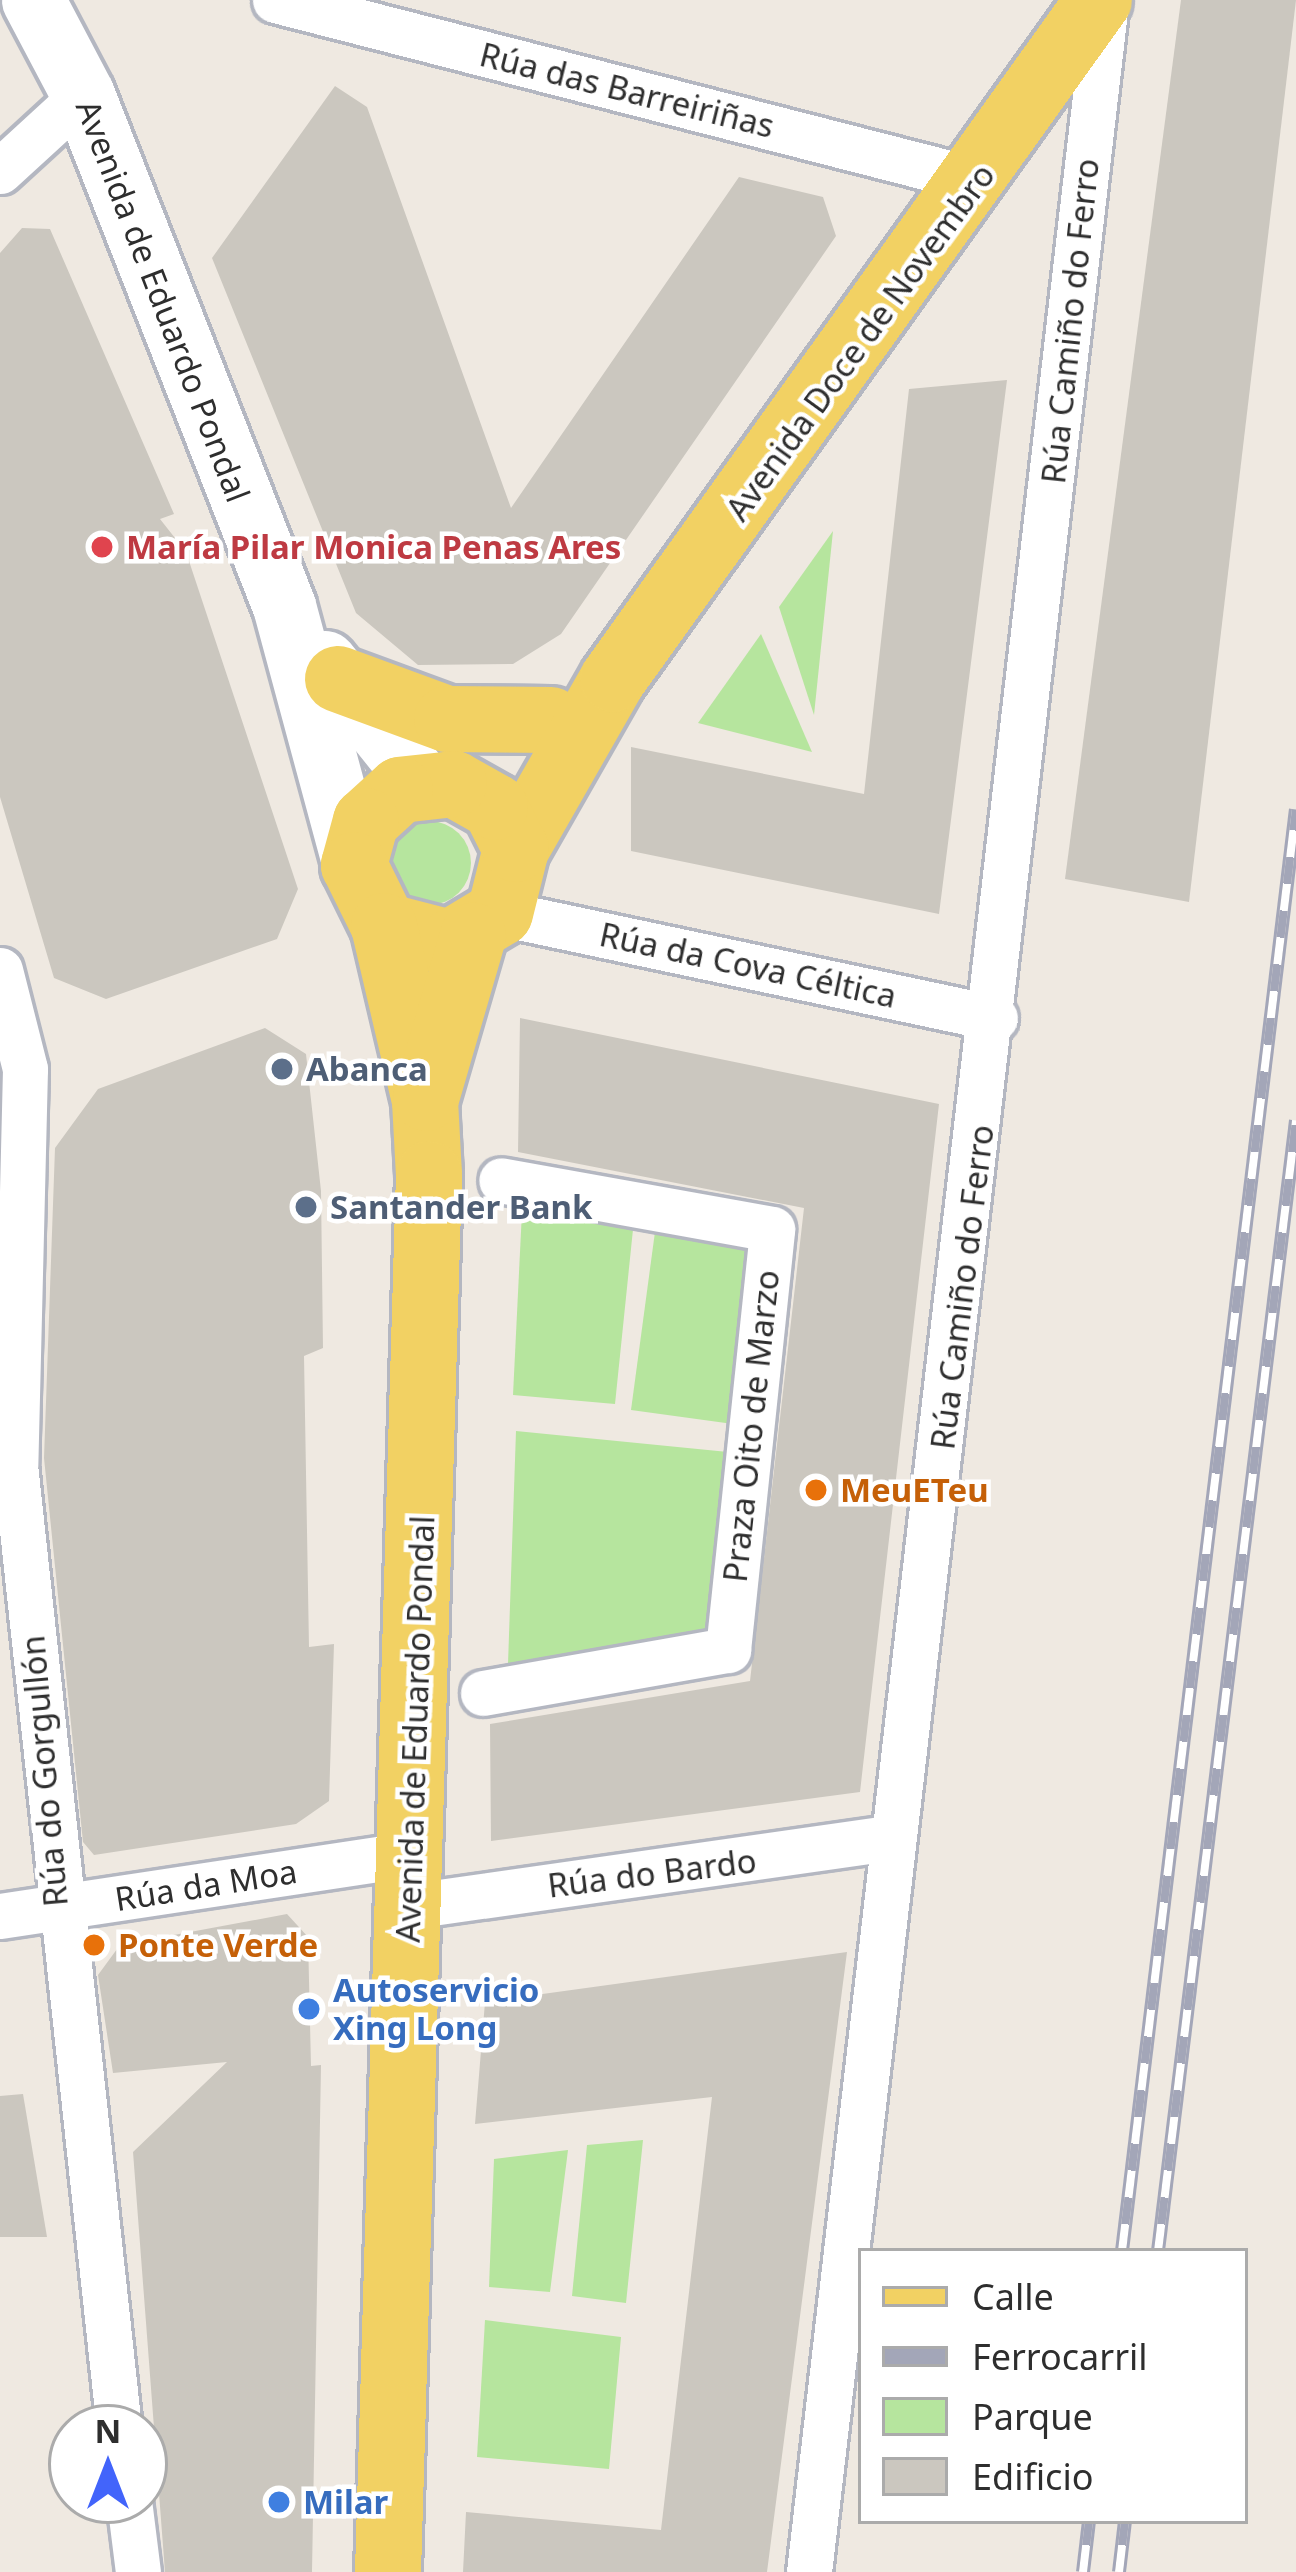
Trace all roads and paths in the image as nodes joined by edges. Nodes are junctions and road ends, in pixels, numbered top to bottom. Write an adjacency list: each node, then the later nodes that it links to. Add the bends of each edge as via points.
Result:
1 (33, 0): 4 (main road, Avenida de Eduardo Pondal)
2 (275, 0): 6 (street, Rúa das Barreiriñas)
3 (1103, 0): 6 (main road, Avenida Doce de Novembro); 17 (street, Rúa Camiño do Ferro)
4 (83, 95): 5 (street); 7 (main road, Avenida de Eduardo Pondal)
5 (0, 171)
6 (980, 181): 9 (main road, Avenida Doce de Novembro)
7 (284, 606): 8 (main road, Avenida de Eduardo Pondal); 13 (main road, Avenida de Eduardo Pondal)
8 (338, 679): 10 (main road, via 447,719); 11 (main road, Avenida de Eduardo Pondal)
9 (613, 679): 10 (main road, Avenida Doce de Novembro); 12 (main road, Avenida Doce de Novembro)
10 (551, 720): 11 (main road, Avenida Doce de Novembro)
11 (438, 783): 12 (main road, via 495,807); 13 (main road, via 381,803)
12 (517, 850): 14 (main road)
13 (354, 865): 15 (main road)
14 (487, 924): 15 (main road, via 427,945); 17 (street, Rúa da Cova Céltica); 19 (main road, Avenida de Eduardo Pondal)
15 (384, 926): 19 (main road, Avenida de Eduardo Pondal)
16 (0, 970): 18 (street, Rúa do Gorgullón)
17 (994, 1018): 22 (street, Rúa Camiño do Ferro)
18 (12, 1074): 24 (street, Rúa do Gorgullón, via 15,1465)
19 (425, 1101): 23 (main road, Avenida de Eduardo Pondal)
20 (501, 1180): 21 (street, Praza Oito de Marzo, via 772,1229 728,1651)
21 (483, 1693)
22 (893, 1837): 23 (street, Rúa do Bardo); 30 (street, Rúa Camiño do Ferro)
23 (411, 1880): 24 (street, Rúa da Moa); 29 (main road, Avenida de Eduardo Pondal)
24 (57, 1907): 25 (street, Rúa da Moa); 26 (street, Rúa do Gorgullón)
25 (0, 1916)
26 (116, 2404)
27 (132, 2524): 28 (street)
28 (138, 2572)
29 (388, 2572)
30 (808, 2572)

